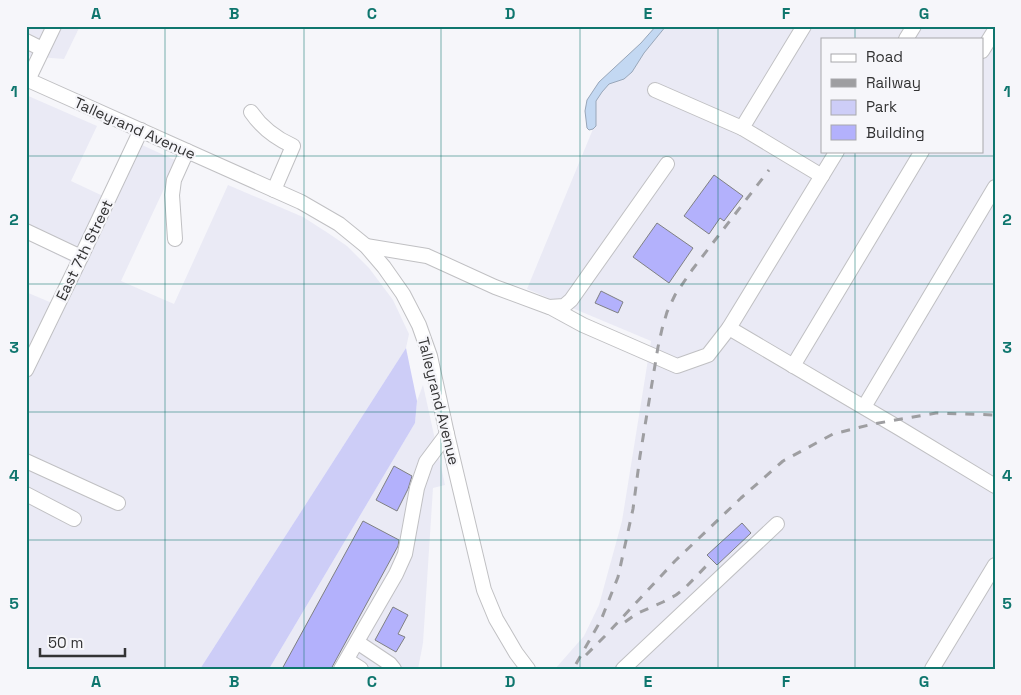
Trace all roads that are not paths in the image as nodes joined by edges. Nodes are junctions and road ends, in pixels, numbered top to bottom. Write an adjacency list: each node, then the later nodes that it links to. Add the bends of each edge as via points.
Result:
1 (54, 26): 8 (street)
2 (804, 26): 12 (street)
3 (914, 26): 5 (street)
4 (995, 30): 7 (street)
5 (907, 38)
6 (26, 42): 8 (street)
7 (984, 48)
8 (42, 49): 9 (street)
9 (27, 80): 13 (street, Talleyrand Avenue)
10 (655, 90): 12 (street)
11 (251, 112): 20 (street, via 267,131 293,146)
12 (742, 128): 18 (street)
13 (141, 130): 14 (street, Talleyrand Avenue); 24 (street, East 7th Street)
14 (187, 151): 20 (street, Talleyrand Avenue); 22 (street, via 174,180)
15 (837, 152): 18 (street)
16 (921, 152): 27 (street)
17 (667, 164): 25 (street, via 572,300 564,306)
18 (822, 176): 26 (street)
19 (995, 186): 29 (street)
20 (274, 190): 23 (street, Talleyrand Avenue, via 339,224)
21 (26, 232): 24 (street)
22 (175, 239)
23 (366, 246): 25 (street, via 427,256 495,287); 30 (street, Talleyrand Avenue, via 403,294 419,325 430,356)
24 (82, 257): 28 (street, East 7th Street)
25 (550, 307): 26 (street, via 678,366 708,355)
26 (729, 328): 27 (street)
27 (794, 366): 29 (street)
28 (26, 370)
29 (864, 407): 32 (street)
30 (447, 434): 38 (street, via 426,462 417,488 405,554); 42 (street, Talleyrand Avenue, via 484,590 496,619)
31 (26, 460): 34 (street)
32 (995, 486)
33 (26, 494): 35 (street)
34 (118, 503)
35 (74, 519)
36 (777, 524): 43 (street)
37 (995, 565): 44 (street)
38 (357, 642): 39 (street); 41 (street)
39 (344, 664): 40 (street)
40 (361, 669)
41 (394, 669)
42 (528, 669)
43 (623, 669)
44 (932, 669)

